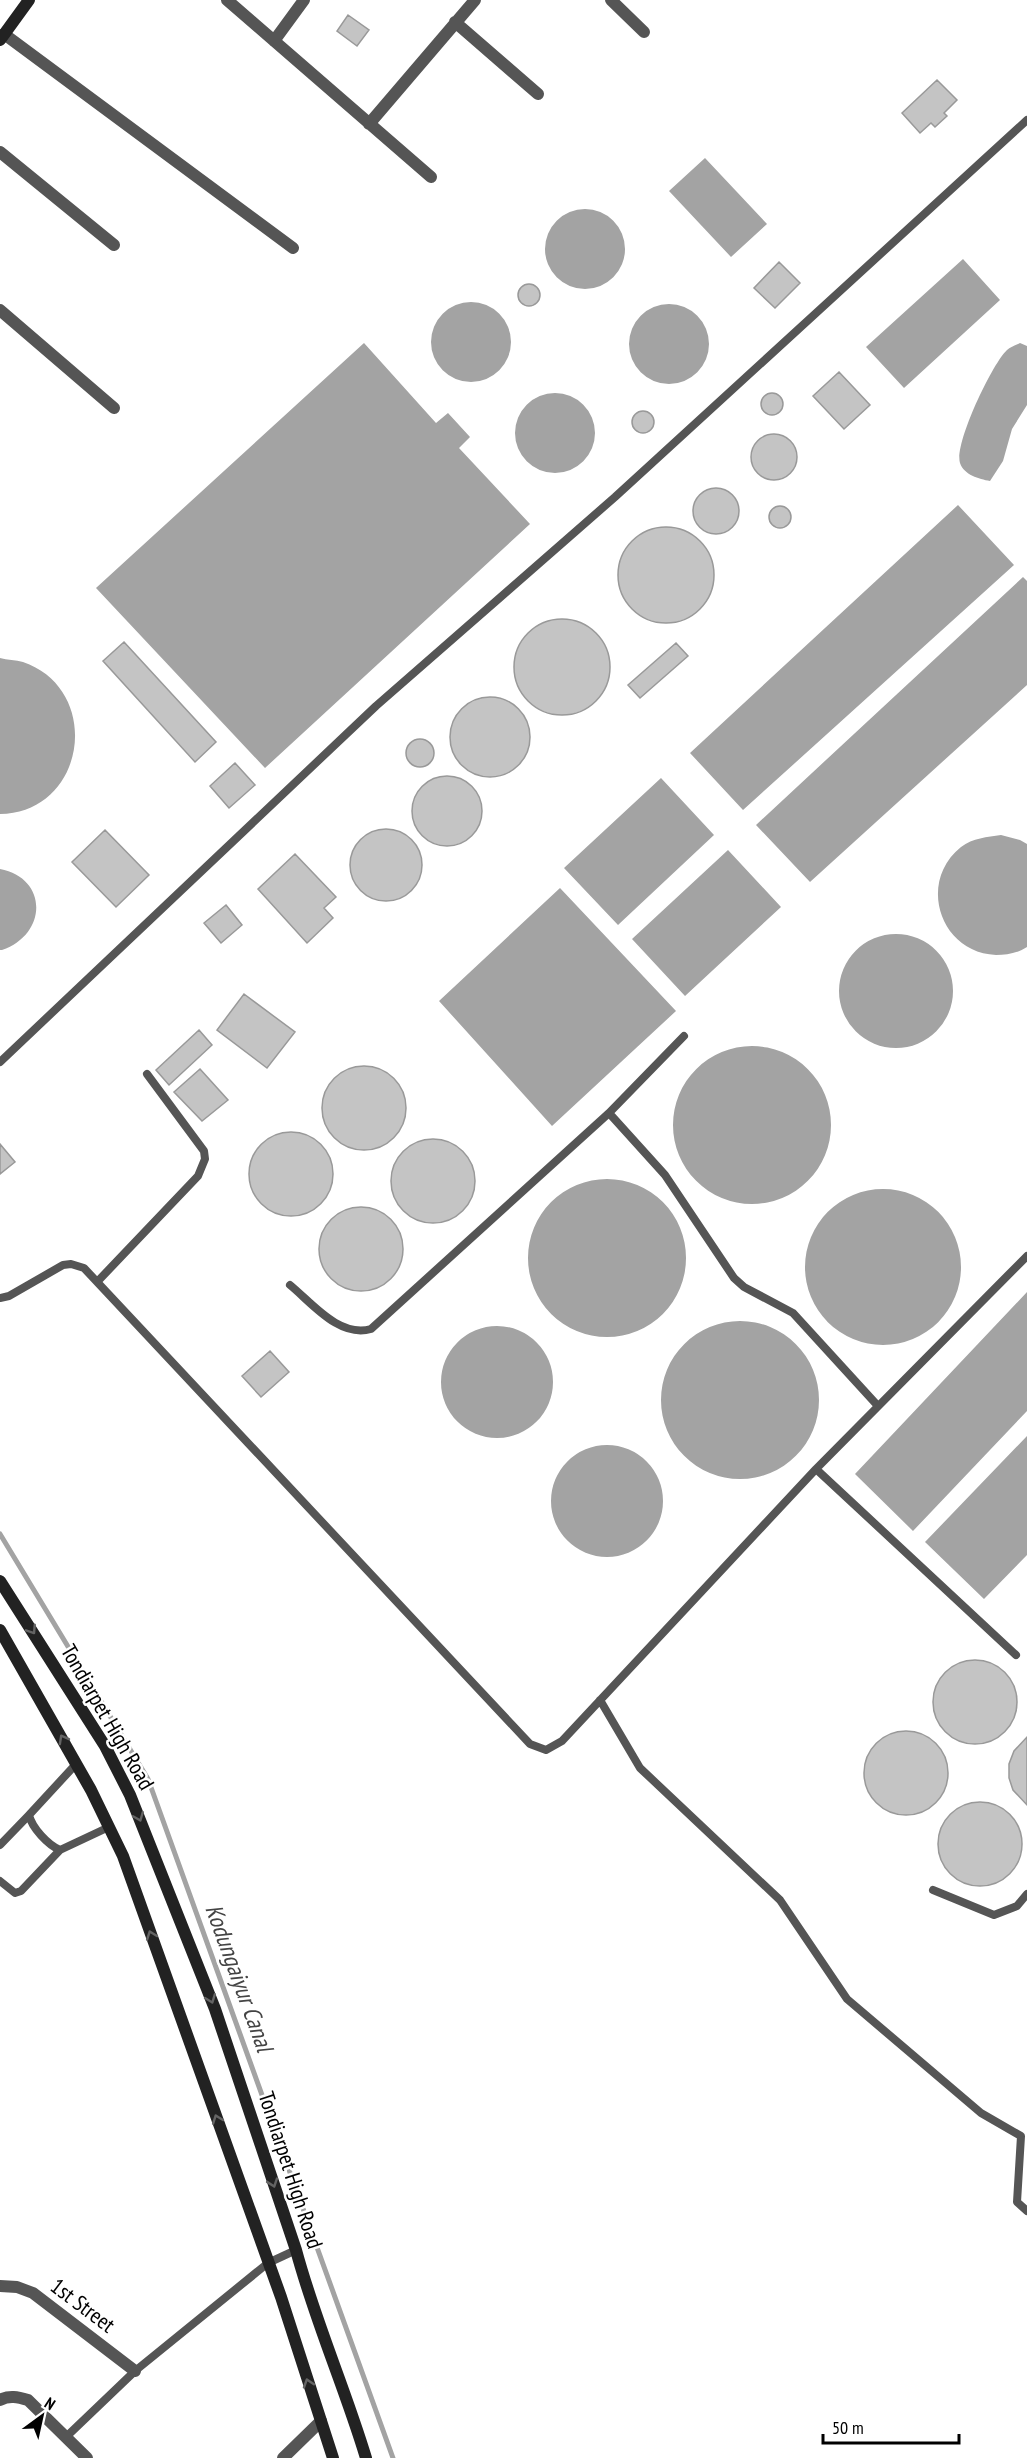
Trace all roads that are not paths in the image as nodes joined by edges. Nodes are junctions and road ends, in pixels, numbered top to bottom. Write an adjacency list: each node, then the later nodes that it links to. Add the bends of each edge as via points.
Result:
1 (29, 0): 8 (main road)
2 (227, 0): 9 (street)
3 (304, 0): 9 (street)
4 (475, 0): 6 (street)
5 (611, 0): 7 (street)
6 (455, 22): 10 (street); 12 (street)
7 (644, 32)
8 (2, 37): 16 (street)
9 (274, 41): 12 (street)
10 (538, 94)
11 (1027, 120): 20 (lane, via 615,497 376,705)
12 (369, 124): 14 (street)
13 (0, 152): 15 (street)
14 (431, 177)
15 (114, 245)
16 (293, 248)
17 (0, 310): 18 (street)
18 (114, 408)
19 (684, 1036): 22 (lane)
20 (0, 1062)
21 (147, 1074): 24 (lane, via 204,1151 205,1159 198,1176)
22 (609, 1113): 25 (lane, via 371,1329 346,1330); 27 (lane, via 665,1175 734,1278 793,1313)
23 (1027, 1256): 27 (lane)
24 (98, 1281): 26 (lane, via 84,1268 63,1265); 33 (lane, via 530,1744 540,1749 551,1748)
25 (290, 1285)
26 (0, 1298)
27 (878, 1406): 28 (lane)
28 (816, 1469): 32 (lane); 33 (lane)
29 (0, 1581): 43 (main road, Tondiarpet High Road, one-way to 43, via 105,1746 130,1795 214,2009)
30 (0, 1630): 31 (main road)
31 (4, 1644): 34 (main road, one-way to 31)
32 (1016, 1655)
33 (600, 1700): 42 (lane, via 640,1768 780,1900 847,1999 981,2113 1021,2136 1017,2202)
34 (76, 1763): 35 (lane); 36 (main road)
35 (29, 1815): 37 (lane); 38 (lane, via 31,1823)
36 (109, 1827): 38 (lane); 44 (main road, one-way to 36, via 123,1856)
37 (0, 1845)
38 (60, 1850): 39 (lane, via 21,1891 15,1893)
39 (0, 1881)
40 (933, 1890): 41 (lane, via 994,1915 1017,1906)
41 (1027, 1894)
42 (1027, 2211)
43 (296, 2250): 44 (lane); 53 (main road, Tondiarpet High Road)
44 (268, 2263): 46 (lane); 48 (main road, one-way to 44)
45 (0, 2286): 46 (street, 1st Street, via 33,2293)
46 (135, 2371): 49 (lane)
47 (5, 2399): 49 (street, via 28,2400)
48 (321, 2421): 51 (street); 52 (main road)
49 (66, 2437): 50 (street)
50 (87, 2458)
51 (283, 2458)
52 (333, 2458)
53 (366, 2458)

